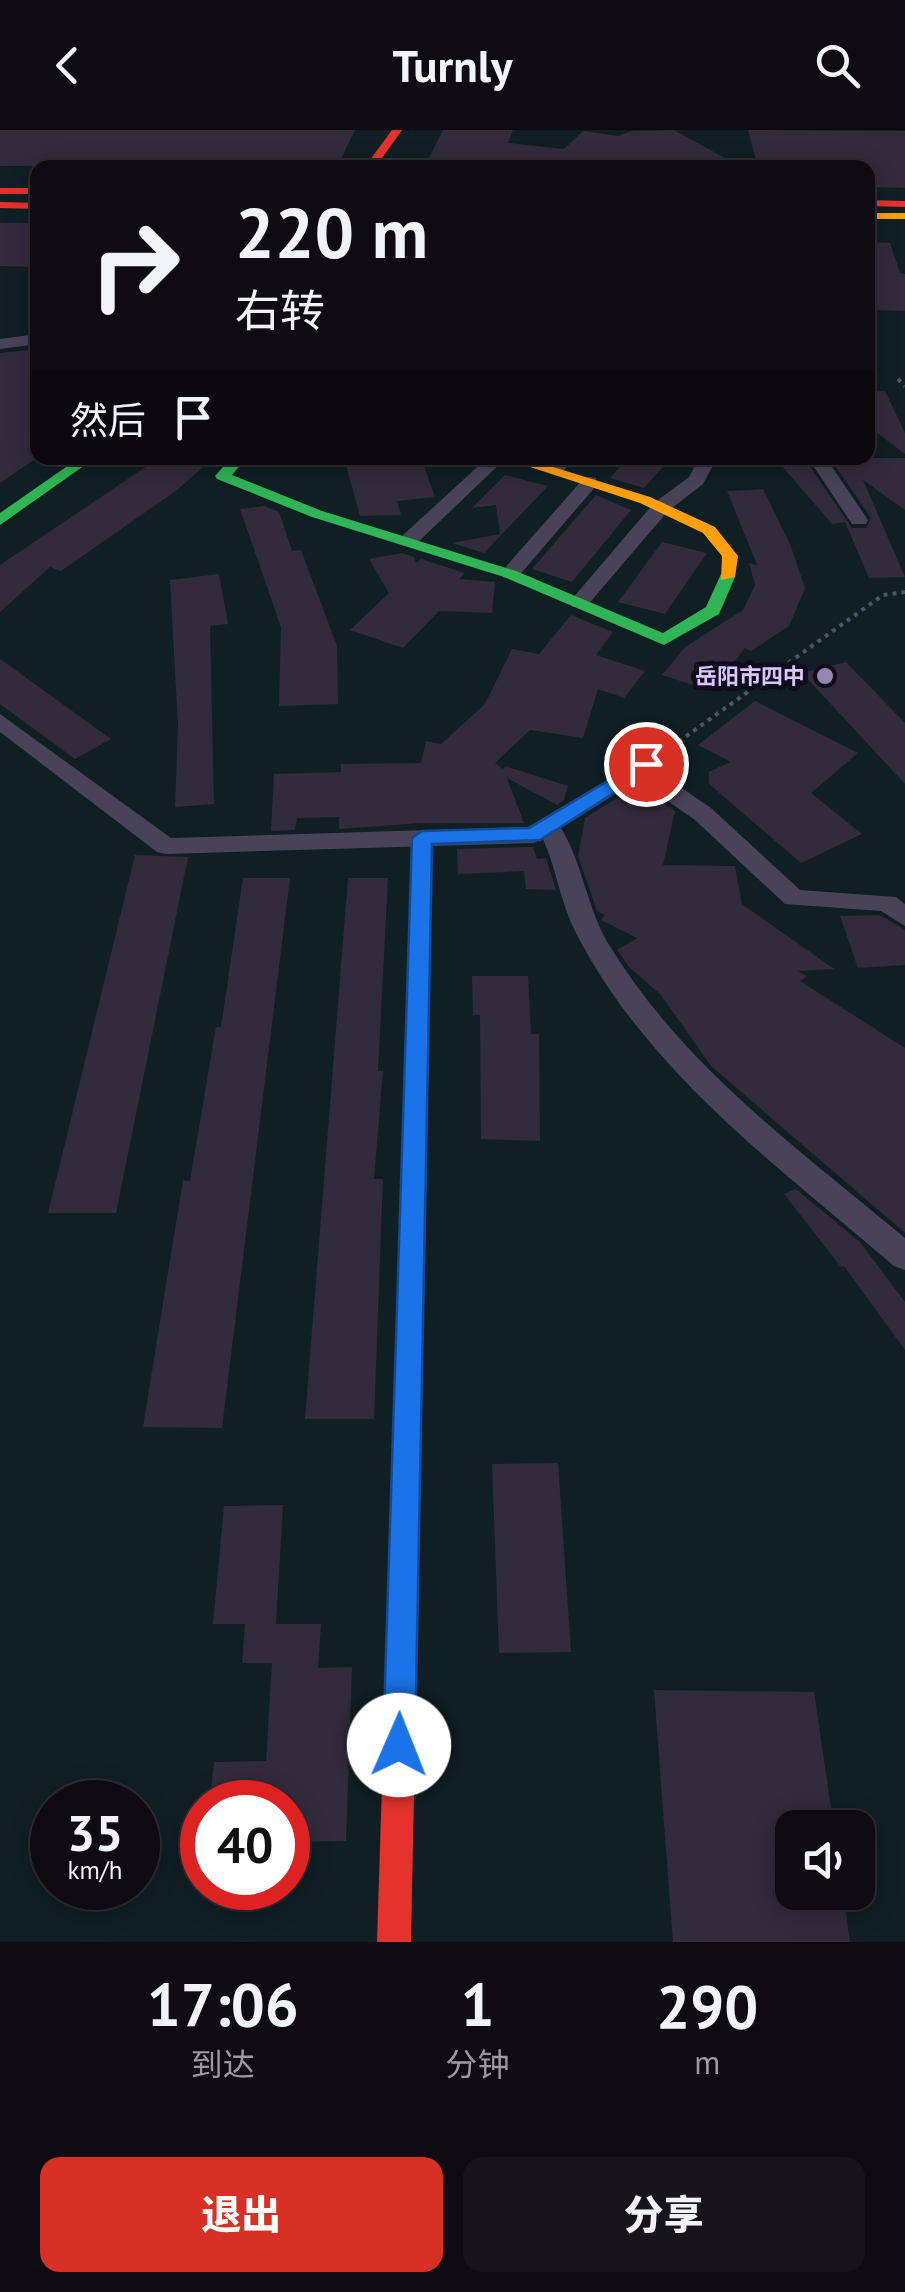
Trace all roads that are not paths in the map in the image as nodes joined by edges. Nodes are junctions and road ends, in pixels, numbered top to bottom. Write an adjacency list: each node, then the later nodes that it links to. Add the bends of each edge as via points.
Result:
1 (397, 130): 3 (street)
2 (408, 130): 4 (street)
3 (378, 160)
4 (380, 160)
5 (30, 192): 6 (street)
6 (0, 194): 7 (street)
7 (30, 203)
8 (875, 210): 9 (street)
9 (905, 210)
10 (875, 224): 11 (street)
11 (905, 224)
12 (30, 339): 13 (street)
13 (0, 344)
14 (49, 465): 22 (street)
15 (78, 465): 24 (street)
16 (232, 465): 26 (street, via 222,476)
17 (490, 465): 26 (street)
18 (562, 465): 21 (street)
19 (704, 465): 23 (street, via 697,480)
20 (822, 465): 25 (street)
21 (590, 482): 23 (street); 27 (street)
22 (0, 500)
23 (661, 508): 28 (street); 28 (street, via 709,530 730,556 727,592 699,624 664,640)
24 (0, 520)
25 (859, 520)
26 (408, 541): 27 (street)
27 (510, 574): 28 (street)
28 (578, 603)
29 (0, 721): 31 (street, via 166,846)
30 (548, 826): 31 (street, via 533,835); 32 (street, via 642,767 794,898 887,903); 33 (street, via 564,852 578,910 648,1024 742,1124)
31 (422, 838): 34 (street)
32 (905, 916)
33 (905, 1257)
34 (394, 1942)

